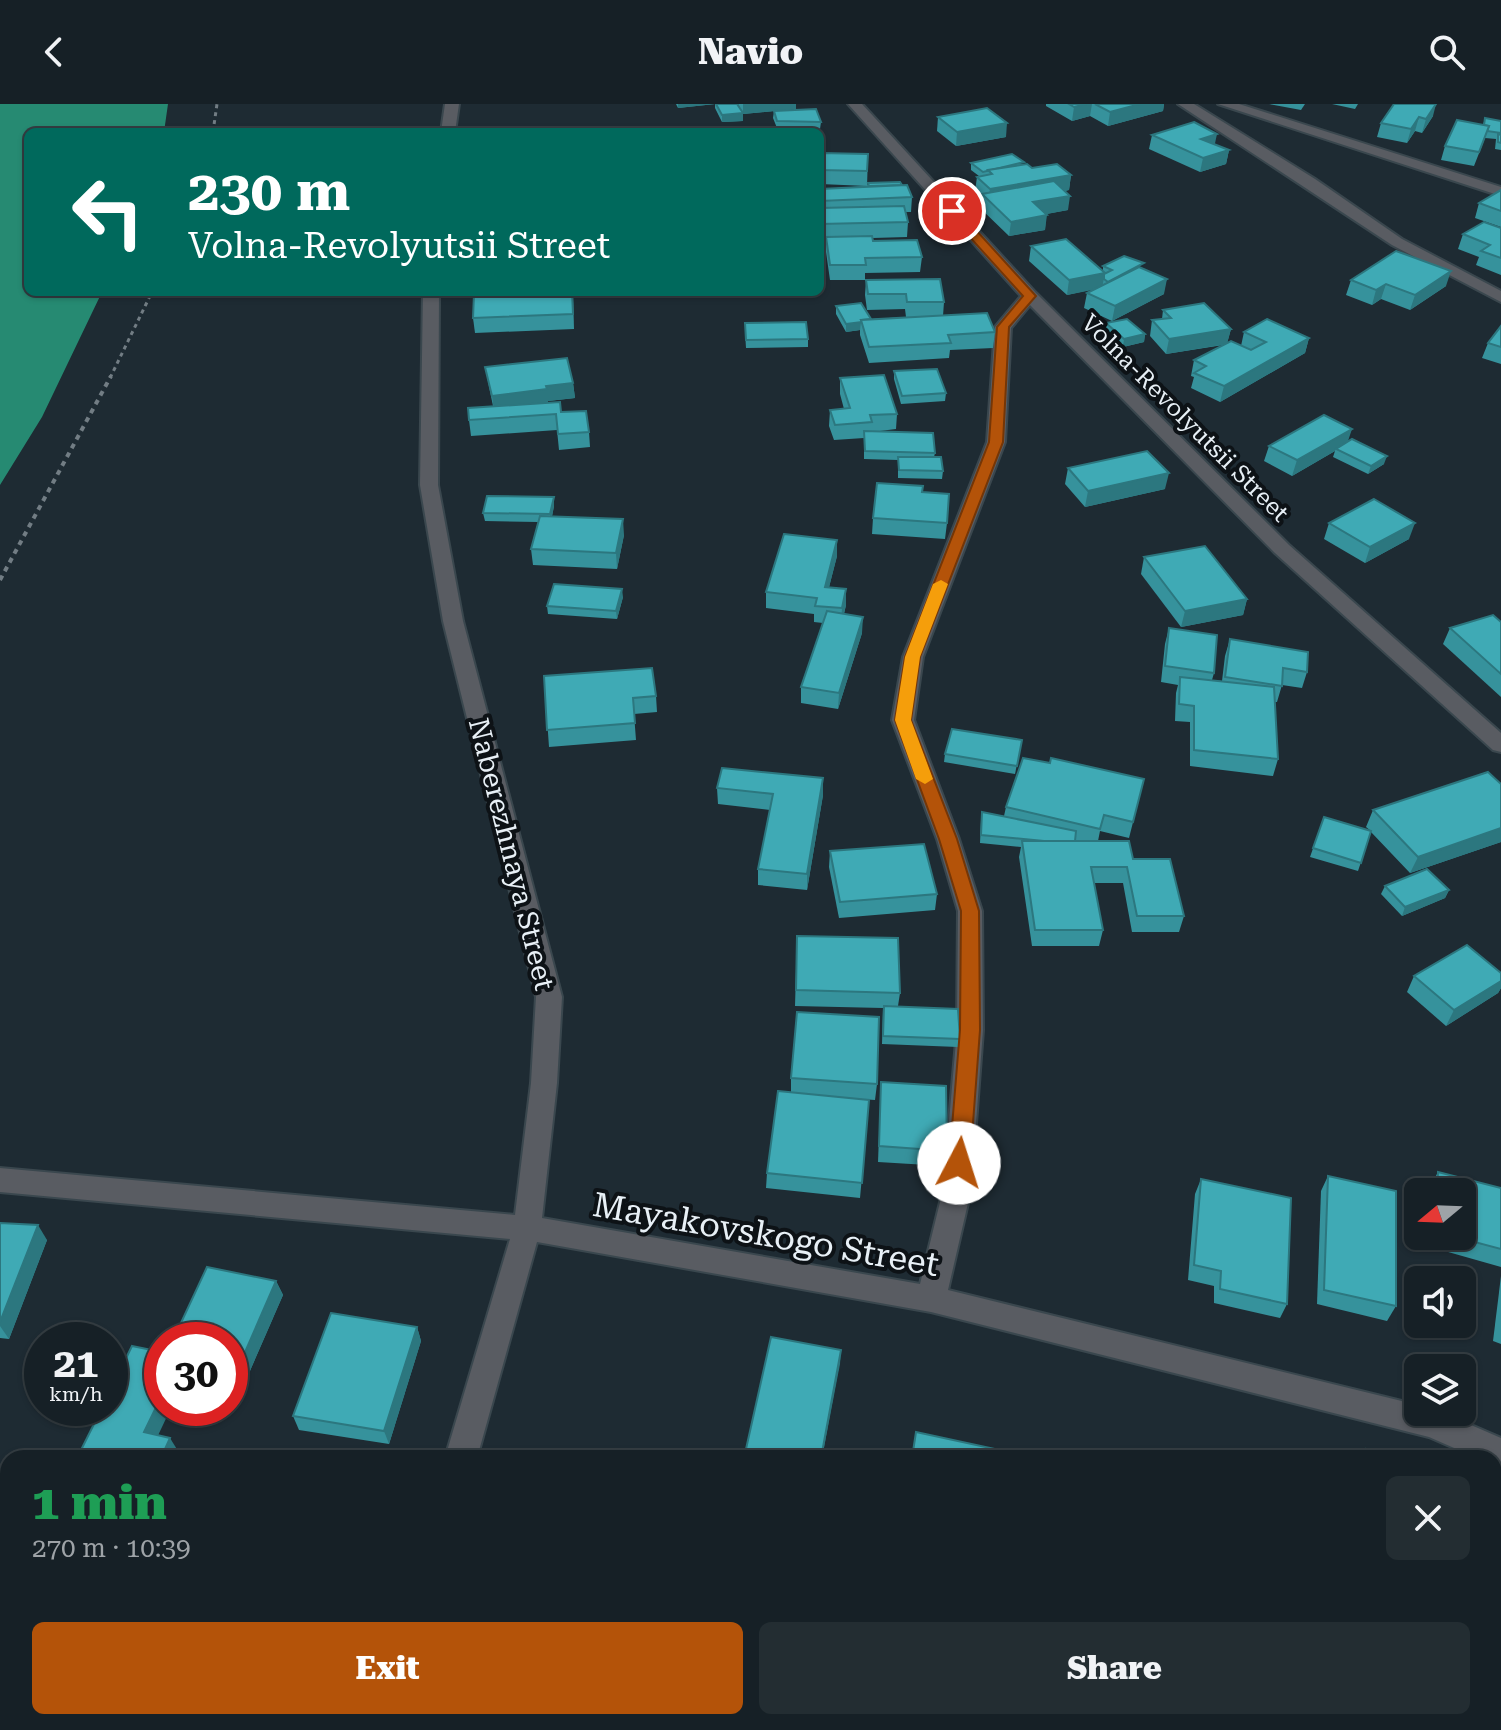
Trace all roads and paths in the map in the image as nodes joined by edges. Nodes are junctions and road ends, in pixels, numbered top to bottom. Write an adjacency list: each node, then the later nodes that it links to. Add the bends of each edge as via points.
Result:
1 (217, 104): 7 (path)
2 (452, 104): 8 (street)
3 (855, 104): 13 (street, Volna-Revolyutsii Street)
4 (1185, 104): 9 (street)
5 (1225, 104): 6 (street)
6 (1284, 123): 9 (street, via 1248,124 1238,129); 10 (street)
7 (214, 128)
8 (449, 128)
9 (1238, 137): 14 (street, via 1397,242)
10 (1501, 192)
11 (150, 296): 15 (path)
12 (431, 296): 18 (street, Naberezhnaya Street, via 429,485 453,621 549,997)
13 (1030, 296): 16 (street, Volna-Revolyutsii Street, via 1282,549); 19 (street, via 1003,327 996,442 913,657 903,720 970,911 970,1030 957,1190)
14 (1501, 297)
15 (0, 580)
16 (1501, 745)
17 (0, 1180): 18 (street, Mayakovskogo Street)
18 (527, 1228): 19 (street, Mayakovskogo Street); 20 (street, Naberezhnaya Street)
19 (931, 1299): 21 (street, Mayakovskogo Street, via 1432,1423)
20 (463, 1450)
21 (1494, 1450)

